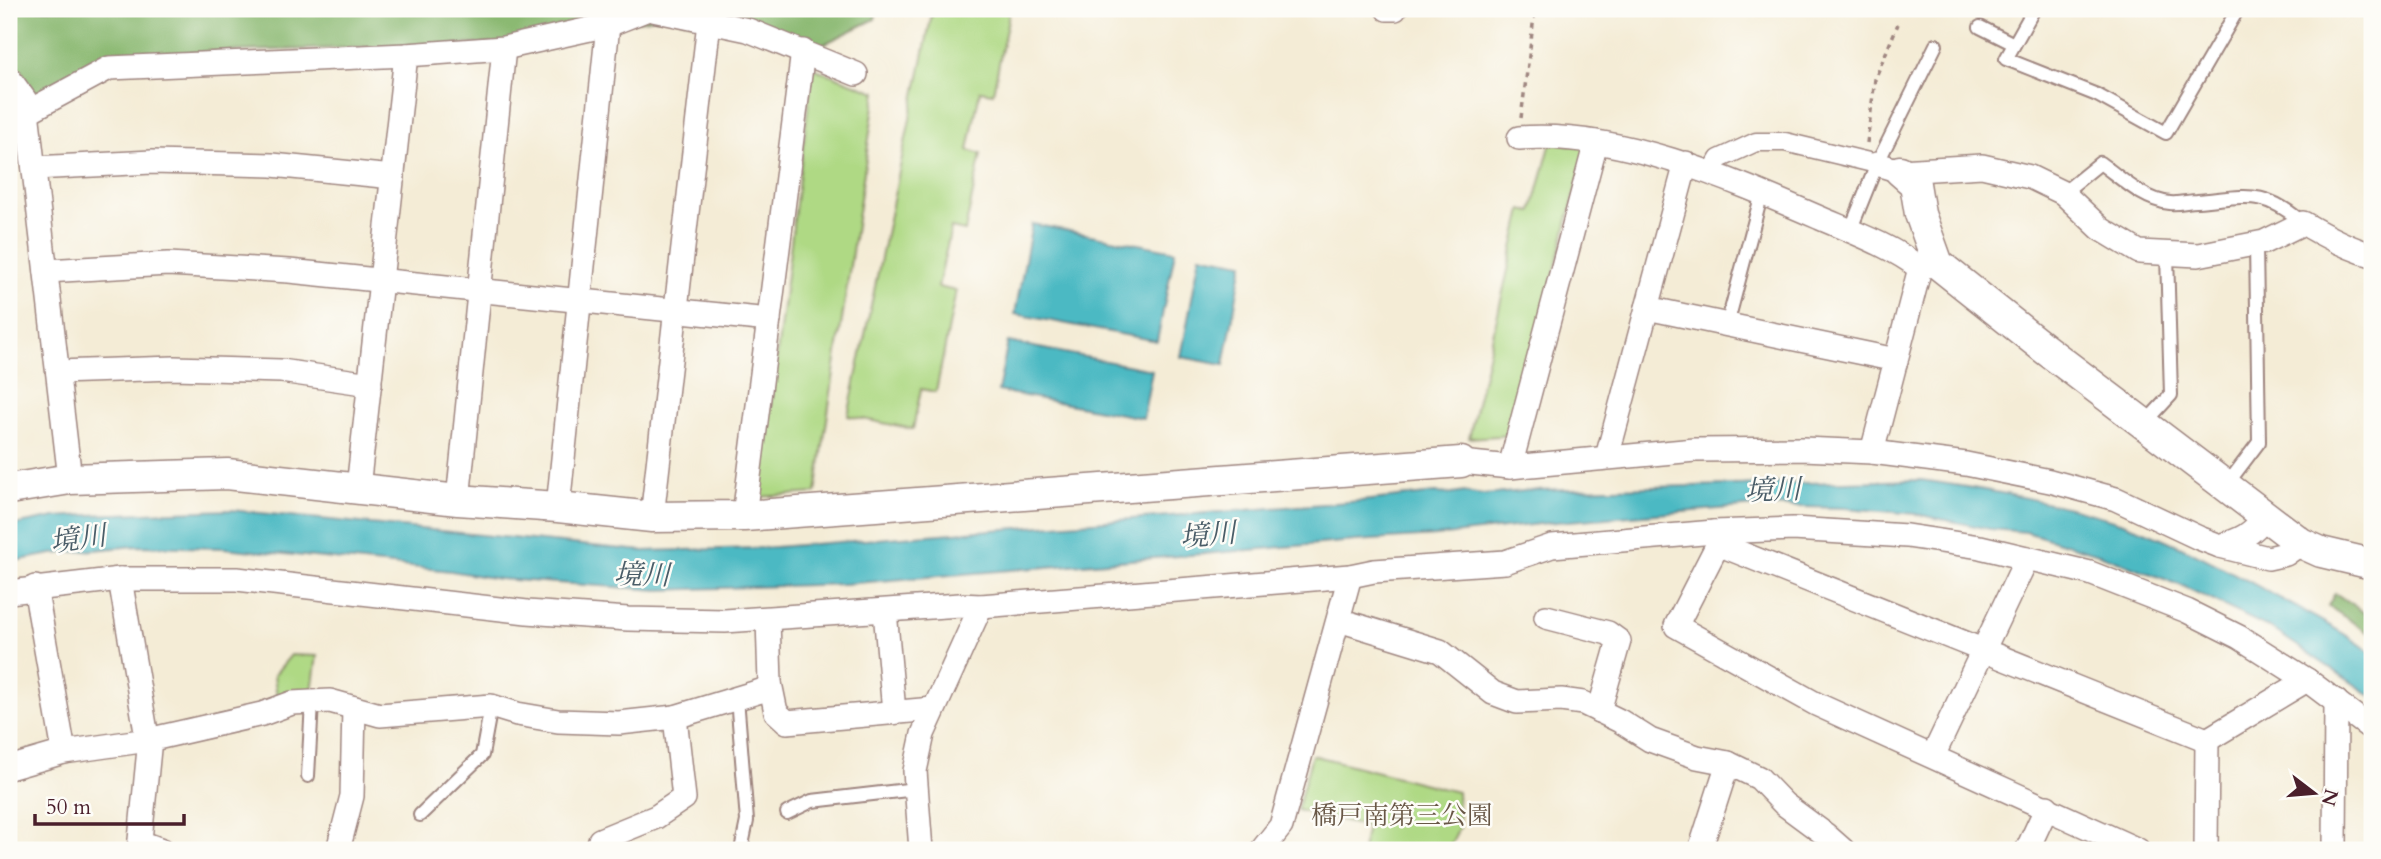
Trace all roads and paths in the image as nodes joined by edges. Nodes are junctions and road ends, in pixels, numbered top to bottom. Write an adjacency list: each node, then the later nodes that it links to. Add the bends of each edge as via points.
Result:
1 (1387, 9): 2 (street)
2 (1395, 9)
3 (1535, 9): 18 (path)
4 (2034, 9): 10 (lane)
5 (2238, 9): 10 (lane, via 2166,133 2097,95 2006,59)
6 (709, 22): 8 (street, via 648,9); 13 (street, via 748,30); 38 (street)
7 (1898, 24): 21 (path, via 1875,79)
8 (608, 25): 12 (street); 36 (street)
9 (1980, 27): 10 (lane)
10 (2014, 44)
11 (1936, 45): 21 (lane)
12 (504, 48): 14 (street); 35 (street)
13 (803, 51): 15 (street); 39 (street)
14 (406, 55): 17 (street, via 109,68); 24 (street)
15 (856, 74)
16 (9, 78): 17 (street, via 25,100)
17 (18, 117): 22 (street)
18 (1519, 138): 19 (street, via 1549,135)
19 (1596, 142): 20 (street); 48 (street)
20 (1686, 163): 23 (street); 37 (street)
21 (1881, 165): 23 (street, via 1785,142 1756,142 1719,159); 26 (street, via 1982,166 2030,177); 28 (lane); 32 (street, via 1915,184)
22 (34, 168): 24 (street, via 152,162 272,165); 33 (street)
23 (1711, 173): 25 (street)
24 (393, 177): 34 (street)
25 (1762, 192): 28 (street); 40 (lane)
26 (2063, 193): 27 (lane, via 2100,163 2147,196 2171,203 2239,195 2262,197); 30 (street, via 2101,229 2139,252)
27 (2303, 223): 29 (street); 31 (street)
28 (1850, 231): 32 (street)
29 (2256, 244): 30 (street, via 2198,256); 50 (lane, via 2259,442)
30 (2167, 254): 44 (lane, via 2171,395)
31 (2372, 255)
32 (1929, 266): 41 (street); 44 (street)
33 (46, 271): 34 (street, via 169,264); 42 (street)
34 (381, 280): 35 (street); 43 (street)
35 (479, 290): 36 (street); 53 (street)
36 (579, 300): 38 (street); 54 (street)
37 (1647, 308): 40 (street); 46 (street)
38 (676, 310): 39 (street); 57 (street)
39 (769, 320): 55 (street)
40 (1727, 325): 41 (street)
41 (1895, 360): 45 (street)
42 (58, 372): 43 (street, via 268,371); 49 (street)
43 (370, 384): 51 (street)
44 (2145, 423): 50 (street)
45 (1872, 452): 46 (street, via 1695,450); 60 (street, via 1966,464 2116,499)
46 (1607, 457): 48 (street)
47 (1461, 462): 48 (street); 55 (street)
48 (1510, 467)
49 (70, 479): 51 (street, via 227,474); 52 (street)
50 (2229, 480): 56 (street)
51 (358, 488): 53 (street)
52 (9, 489)
53 (458, 500): 54 (street)
54 (558, 507): 57 (street)
55 (744, 516): 57 (street)
56 (2266, 516): 59 (street); 60 (street, via 2242,539)
57 (652, 517)
58 (1716, 538): 61 (street, via 1793,530 1853,532 1931,540); 63 (street, via 1552,547 1505,562); 72 (street); 88 (street, via 1676,626 1816,704)
59 (2301, 543): 60 (street, via 2286,554 2269,558); 62 (street)
60 (2220, 546)
61 (2026, 558): 72 (street); 73 (street, via 2090,573 2187,611 2239,637)
62 (2372, 564)
63 (1350, 576): 67 (street); 71 (street)
64 (120, 579): 65 (street); 70 (street, via 237,579 628,619); 85 (street)
65 (35, 587): 66 (street); 87 (street)
66 (9, 592)
67 (981, 606): 68 (street); 80 (street)
68 (885, 611): 70 (street); 82 (street)
69 (1546, 617): 81 (street, via 1608,633 1619,642)
70 (768, 619): 74 (street)
71 (1339, 620): 81 (street, via 1440,651 1493,693 1517,702 1561,700); 103 (street, via 1281,826)
72 (1983, 650): 86 (street); 88 (street)
73 (2307, 681): 76 (street); 86 (street)
74 (770, 683): 75 (street, via 764,690); 82 (street, via 776,712 787,722)
75 (737, 698): 83 (street); 101 (lane, via 747,821)
76 (2336, 701): 84 (street); 108 (street)
77 (312, 702): 79 (street, via 330,701); 85 (street, via 292,703); 91 (lane)
78 (491, 706): 79 (street, via 380,715); 83 (street, via 558,722 619,723); 95 (lane, via 482,755)
79 (354, 708): 99 (street, via 352,796)
80 (933, 709): 82 (street); 92 (street, via 915,771)
81 (1599, 711): 89 (street, via 1650,740)
82 (894, 712)
83 (675, 717): 100 (street, via 684,799 656,817 600,840)
84 (2372, 729)
85 (148, 740): 87 (street); 96 (street)
86 (2207, 740): 107 (street)
87 (64, 752): 90 (street)
88 (1933, 756): 93 (street)
89 (1728, 763): 97 (street); 104 (street, via 1759,778)
90 (9, 768)
91 (308, 776)
92 (916, 789): 94 (lane, via 812,801); 102 (street)
93 (2047, 807): 105 (street); 106 (street)
94 (787, 813)
95 (419, 815)
96 (139, 846): 98 (street)
97 (1707, 847)
98 (162, 850)
99 (338, 850)
100 (597, 850)
101 (741, 850)
102 (922, 850)
103 (1262, 850)
104 (1843, 850)
105 (2027, 850)
106 (2138, 850)
107 (2206, 850)
108 (2334, 850)

